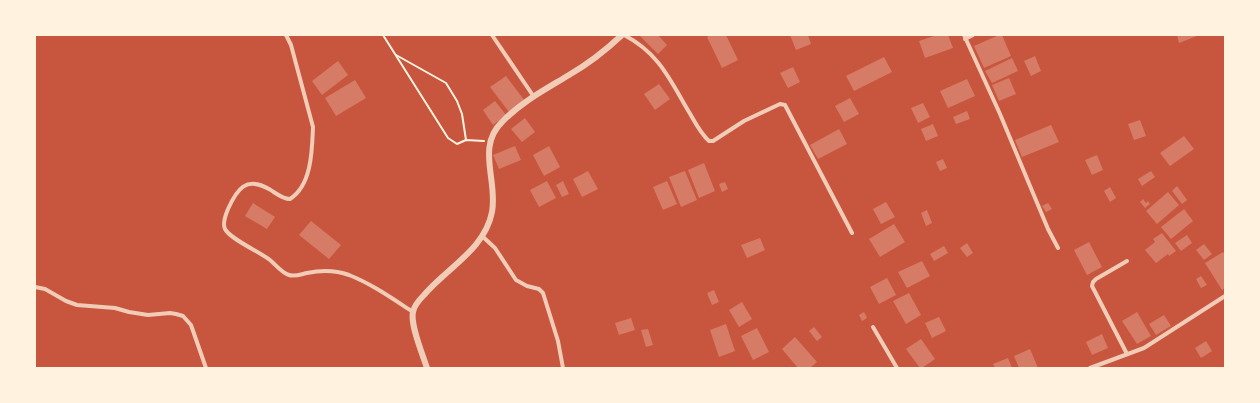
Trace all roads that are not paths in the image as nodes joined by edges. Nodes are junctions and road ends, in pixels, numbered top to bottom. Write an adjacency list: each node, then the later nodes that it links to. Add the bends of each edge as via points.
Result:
1 (286, 35): 13 (street, via 313,127 306,179 299,191 290,199 281,197 257,183 243,186 233,198 226,214 225,229 289,275 296,276 322,270 342,273 371,286)
2 (492, 35): 6 (street)
3 (623, 35): 6 (street, via 607,50); 7 (street, via 637,41 660,63 697,126 709,141 744,121 780,104 785,105)
4 (973, 35): 5 (street)
5 (965, 37): 9 (street)
6 (534, 97): 8 (street, via 502,122 491,141 488,154 493,195 492,211)
7 (852, 233)
8 (482, 236): 13 (street, via 418,301); 18 (street, via 495,248 516,280 543,293 558,341)
9 (1058, 248)
10 (1127, 261): 15 (street, via 1096,279 1092,286)
11 (35, 287): 16 (street, via 77,305 115,308 148,315 170,313 183,316 192,325)
12 (1225, 296): 15 (street, via 1150,345)
13 (413, 312): 17 (street, via 413,323)
14 (873, 327): 19 (street)
15 (1128, 354): 20 (street)
16 (206, 368)
17 (426, 368)
18 (563, 368)
19 (897, 368)
20 (1090, 368)

